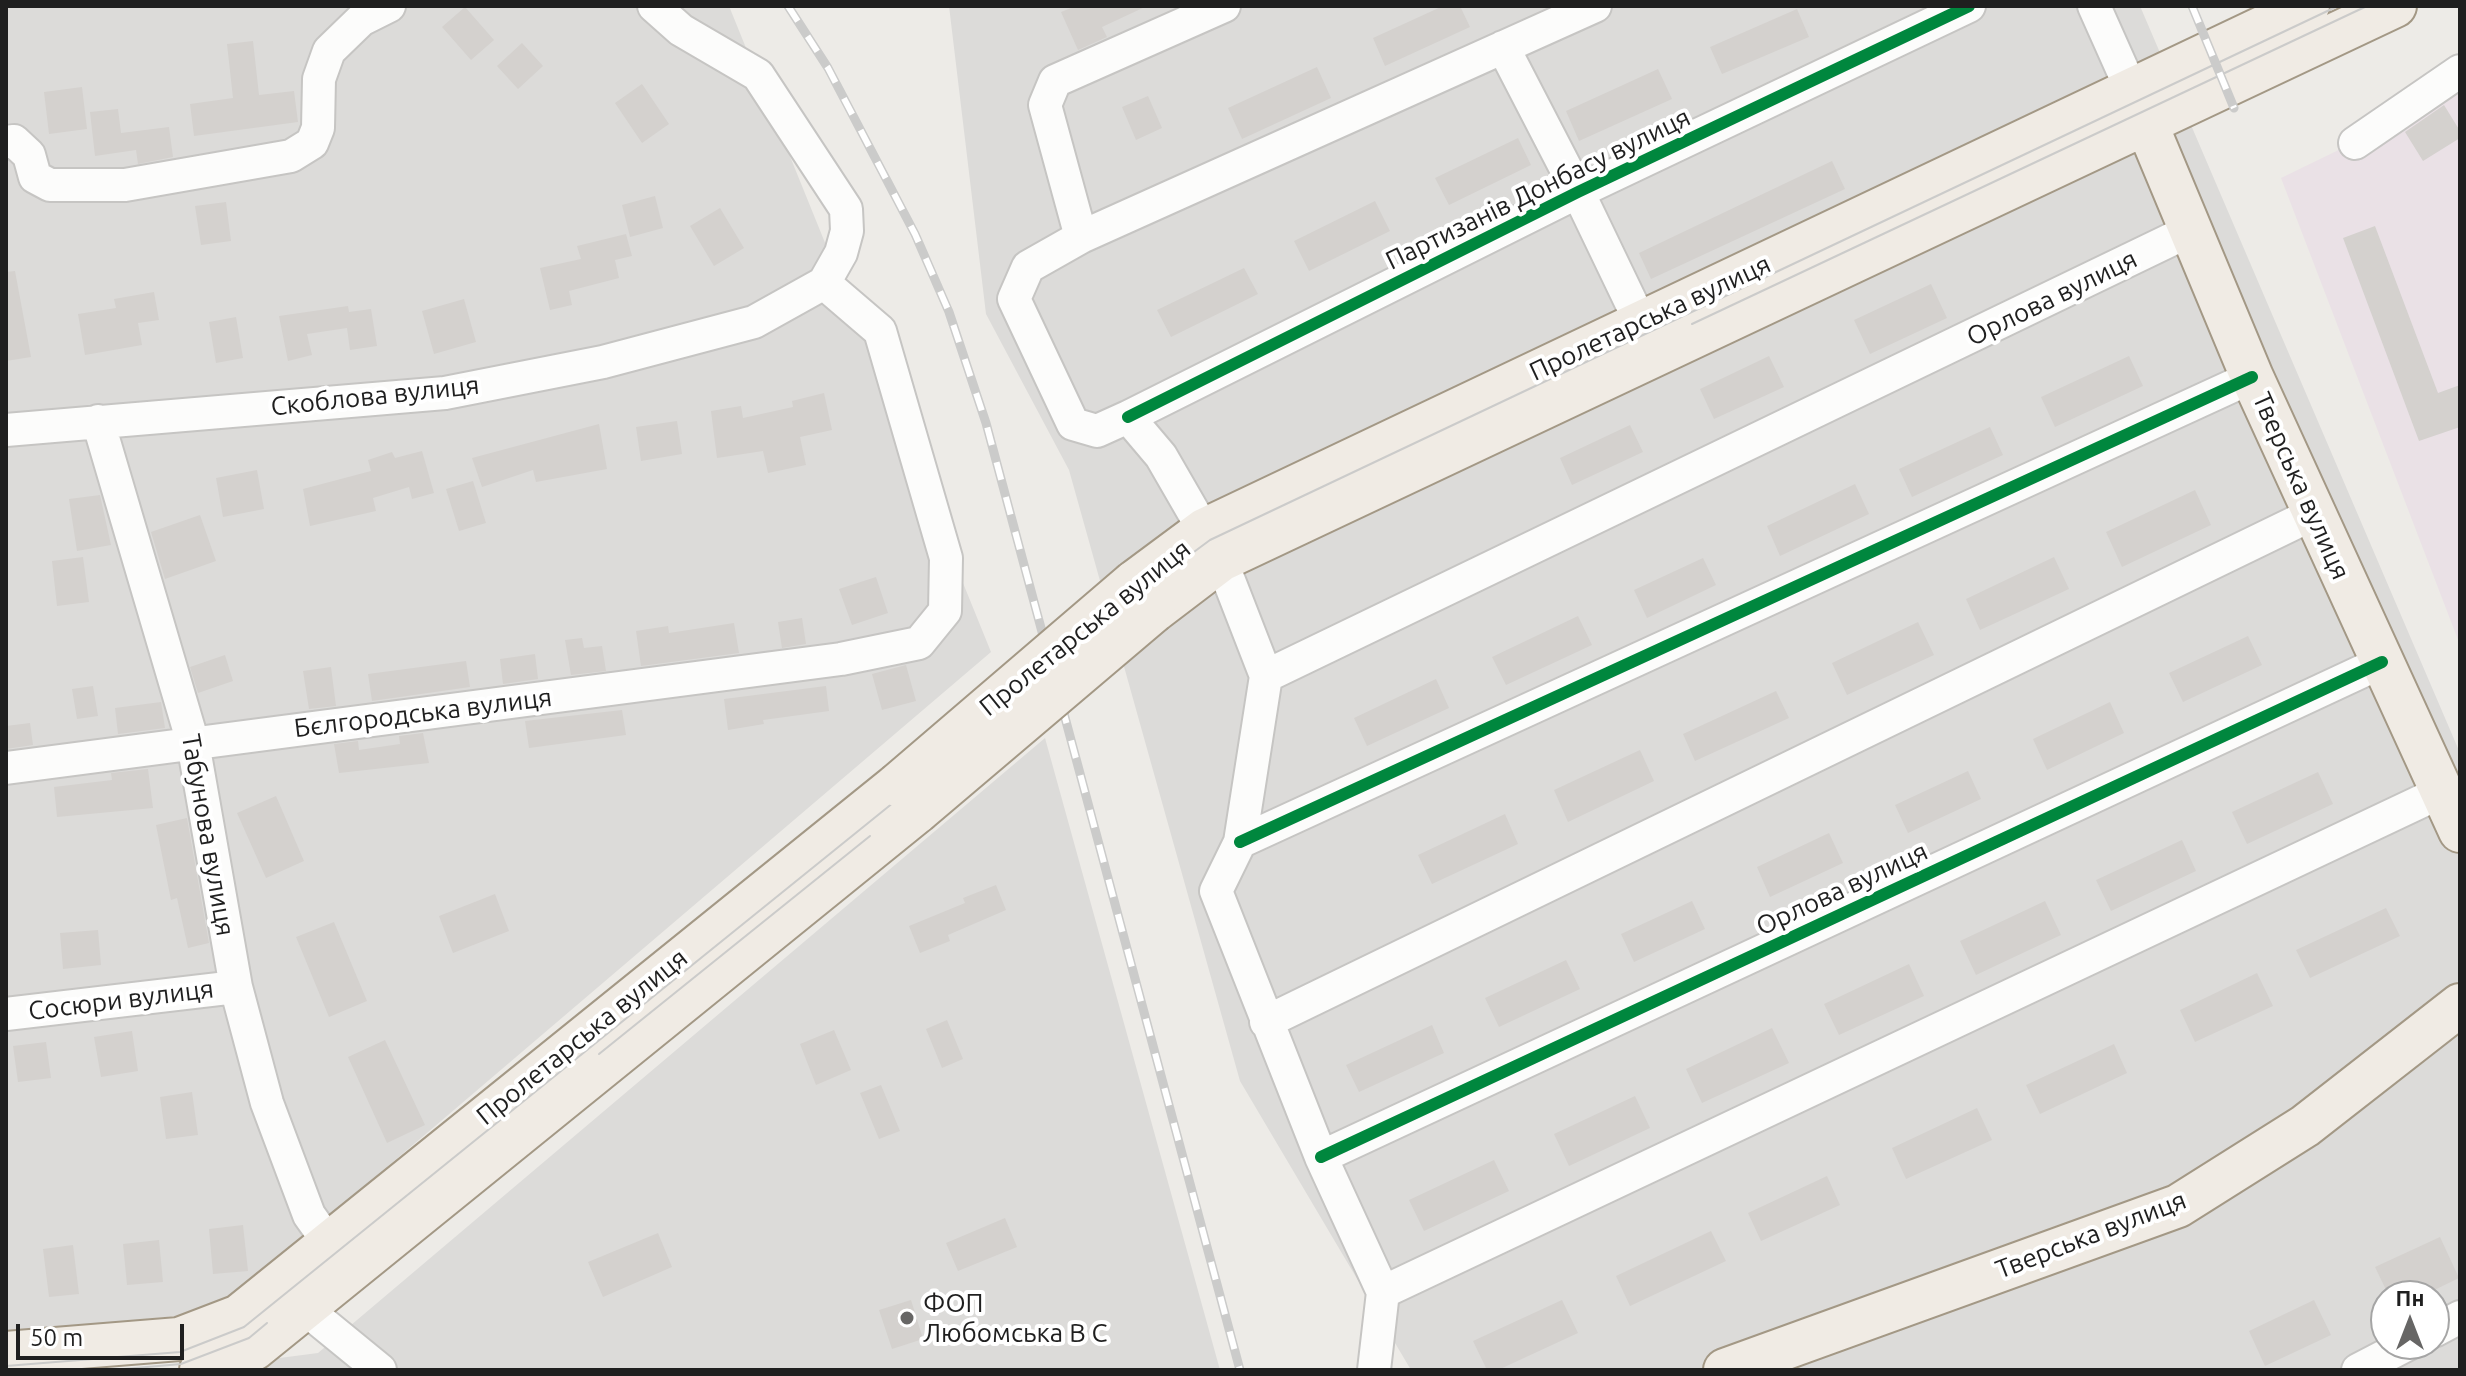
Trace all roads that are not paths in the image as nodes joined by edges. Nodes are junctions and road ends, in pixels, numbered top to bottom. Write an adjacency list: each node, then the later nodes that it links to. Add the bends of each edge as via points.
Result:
1 (389, 6): 12 (street, via 361,20 329,51 319,79 318,128 312,143 291,156 125,185 50,185 35,177 29,155 14,141)
2 (654, 6): 17 (street, via 681,30 758,75 846,209 841,253)
3 (1224, 6): 16 (street, via 1055,81 1045,105)
4 (1595, 6): 9 (street)
5 (1969, 6): 14 (street, Партизанів Донбасу вулиця)
6 (2094, 6): 11 (street, Тверська вулиця)
7 (2308, 6): 11 (main road, Пролетарська вулиця)
8 (2395, 6): 11 (main road, Пролетарська вулиця)
9 (1503, 47): 14 (street); 16 (street)
10 (2460, 71): 13 (street)
11 (2138, 106): 15 (main road, Тверська вулиця); 18 (main road, Пролетарська вулиця)
12 (6, 142)
13 (2355, 143)
14 (1578, 192): 18 (street); 20 (street, Партизанів Донбасу вулиця)
15 (2189, 231): 19 (main road, Тверська вулиця); 26 (street, Орлова вулиця)
16 (1081, 237): 20 (street, Партизанів Донбасу вулиця, via 1028,267 1014,299 1073,424 1097,431)
17 (824, 283): 21 (street, Скоблова вулиця, via 754,322 603,362 445,393); 27 (street, Бєлгородська вулиця, via 880,331 946,558 945,611 919,643 841,659)
18 (1648, 339): 24 (main road, Пролетарська вулиця)
19 (2252, 377): 23 (main road, Тверська вулиця); 32 (street)
20 (1128, 417): 24 (street, via 1161,456)
21 (98, 421): 22 (street, Скоблова вулиця); 27 (street, Табунова вулиця)
22 (6, 430)
23 (2313, 514): 25 (main road, Тверська вулиця); 36 (street)
24 (1212, 545): 26 (street); 30 (main road, Пролетарська вулиця, bridge, via 1144,596)
25 (2382, 662): 29 (main road, Тверська вулиця); 37 (street, Орлова вулиця)
26 (1266, 676): 32 (street)
27 (193, 743): 28 (street, Бєлгородська вулиця); 33 (street, Табунова вулиця)
28 (6, 768)
29 (2441, 792): 31 (main road, Тверська вулиця); 39 (street)
30 (907, 799): 38 (main road, Пролетарська вулиця); 40 (main road, Пролетарська вулиця)
31 (2460, 831)
32 (1240, 842): 36 (street, via 1216,891)
33 (236, 987): 35 (street, Сосюри вулиця); 38 (street, Табунова вулиця, via 267,1103 309,1215)
34 (2460, 1005): 46 (main road, Тверська вулиця, via 2305,1126 2178,1206)
35 (6, 1014)
36 (1266, 1022): 37 (street)
37 (1321, 1157): 39 (street)
38 (329, 1243): 40 (main road, Пролетарська вулиця)
39 (1383, 1292): 45 (street)
40 (293, 1295): 41 (main road, Пролетарська вулиця, via 179,1339); 43 (main road, Пролетарська вулиця, via 254,1349); 44 (street)
41 (6, 1353)
42 (2377, 1360): 47 (street)
43 (201, 1370)
44 (380, 1370)
45 (1374, 1370)
46 (1725, 1370)
47 (2358, 1370)

